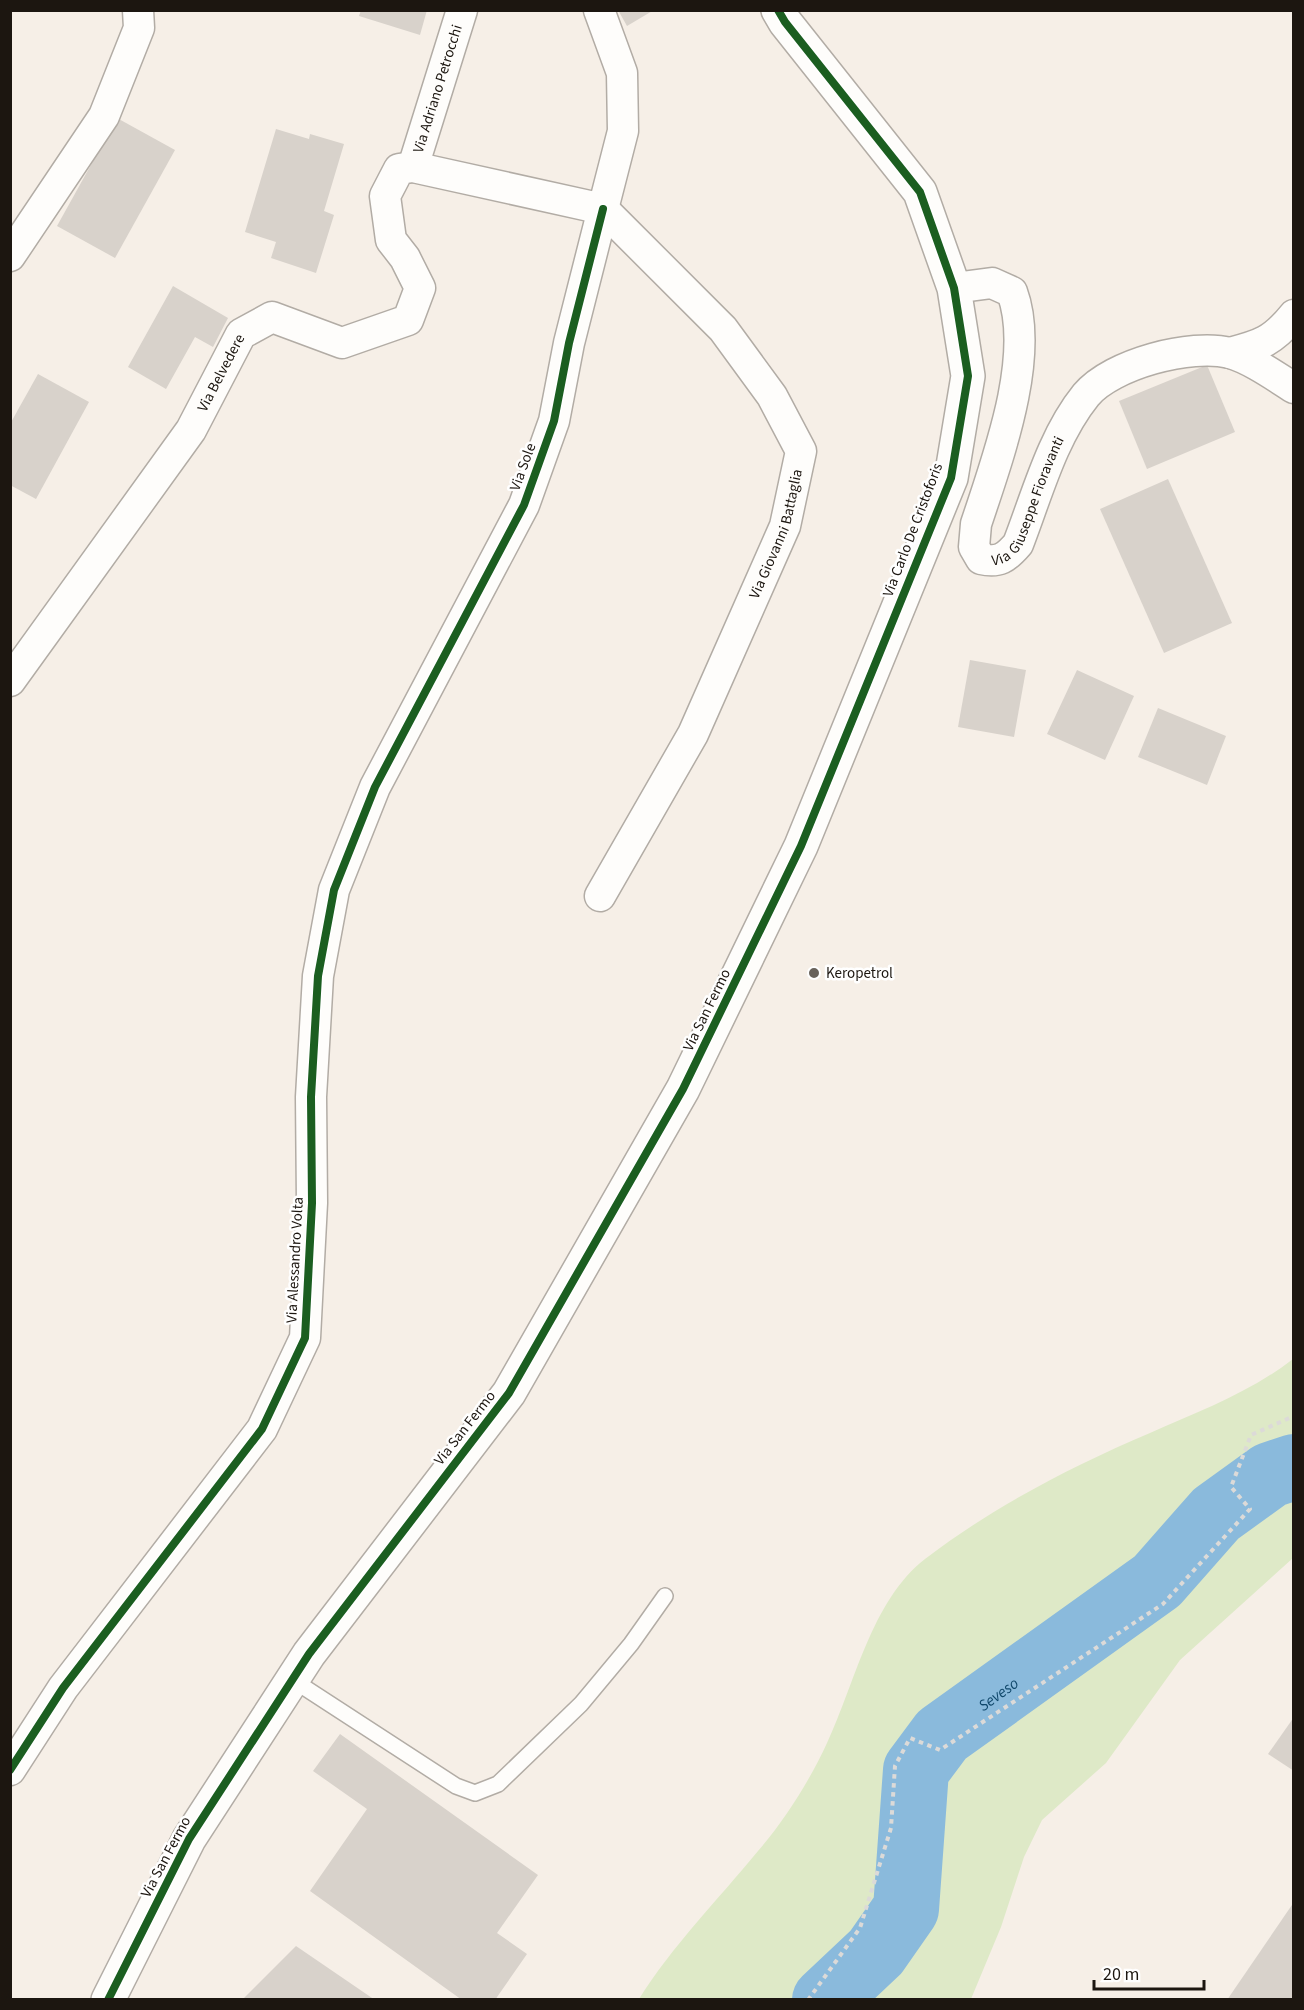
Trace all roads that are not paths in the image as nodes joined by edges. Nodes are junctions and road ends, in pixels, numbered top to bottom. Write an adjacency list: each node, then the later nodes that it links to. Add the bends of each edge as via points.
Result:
1 (138, 10): 7 (street, via 139,28 104,116)
2 (462, 10): 5 (street, Via Adriano Petrocchi)
3 (599, 10): 6 (street, via 622,73 623,131)
4 (778, 10): 8 (main road, Via Carlo De Cristoforis, via 920,192)
5 (413, 167): 6 (street); 12 (street, Via Belvedere, via 399,169 385,196 391,240 420,288 408,320 342,343 272,316 242,334 191,430)
6 (603, 209): 13 (street, Via Sole, via 554,420 524,504); 15 (street, Via Giovanni Battaglia, via 723,329 772,396 801,451 785,526 693,734)
7 (10, 256)
8 (954, 288): 10 (street, Via Giuseppe Fioravanti, via 992,283 1012,292 1020,312 1022,342 1014,387 976,524 974,546 981,559 993,562 1006,558 1018,544 1057,445 1087,393 1109,377 1145,362 1189,350); 14 (main road, Via Carlo De Cristoforis, via 968,376 951,478)
9 (1293, 315): 10 (street, Via Giuseppe Fioravanti, via 1278,335 1261,345)
10 (1230, 353): 11 (street, Via Giuseppe Fioravanti)
11 (1293, 388)
12 (10, 681)
13 (414, 713): 18 (street, Via Alessandro Volta, via 375,787 334,890 318,976 304,1338 262,1429 63,1688)
14 (801, 846): 17 (main road, Via San Fermo, via 683,1089 509,1393)
15 (600, 896)
16 (665, 1596): 17 (lane, via 581,1704 498,1784 475,1793 456,1786)
17 (292, 1680): 19 (main road, Via San Fermo, via 189,1839)
18 (10, 1770)
19 (108, 2000)

